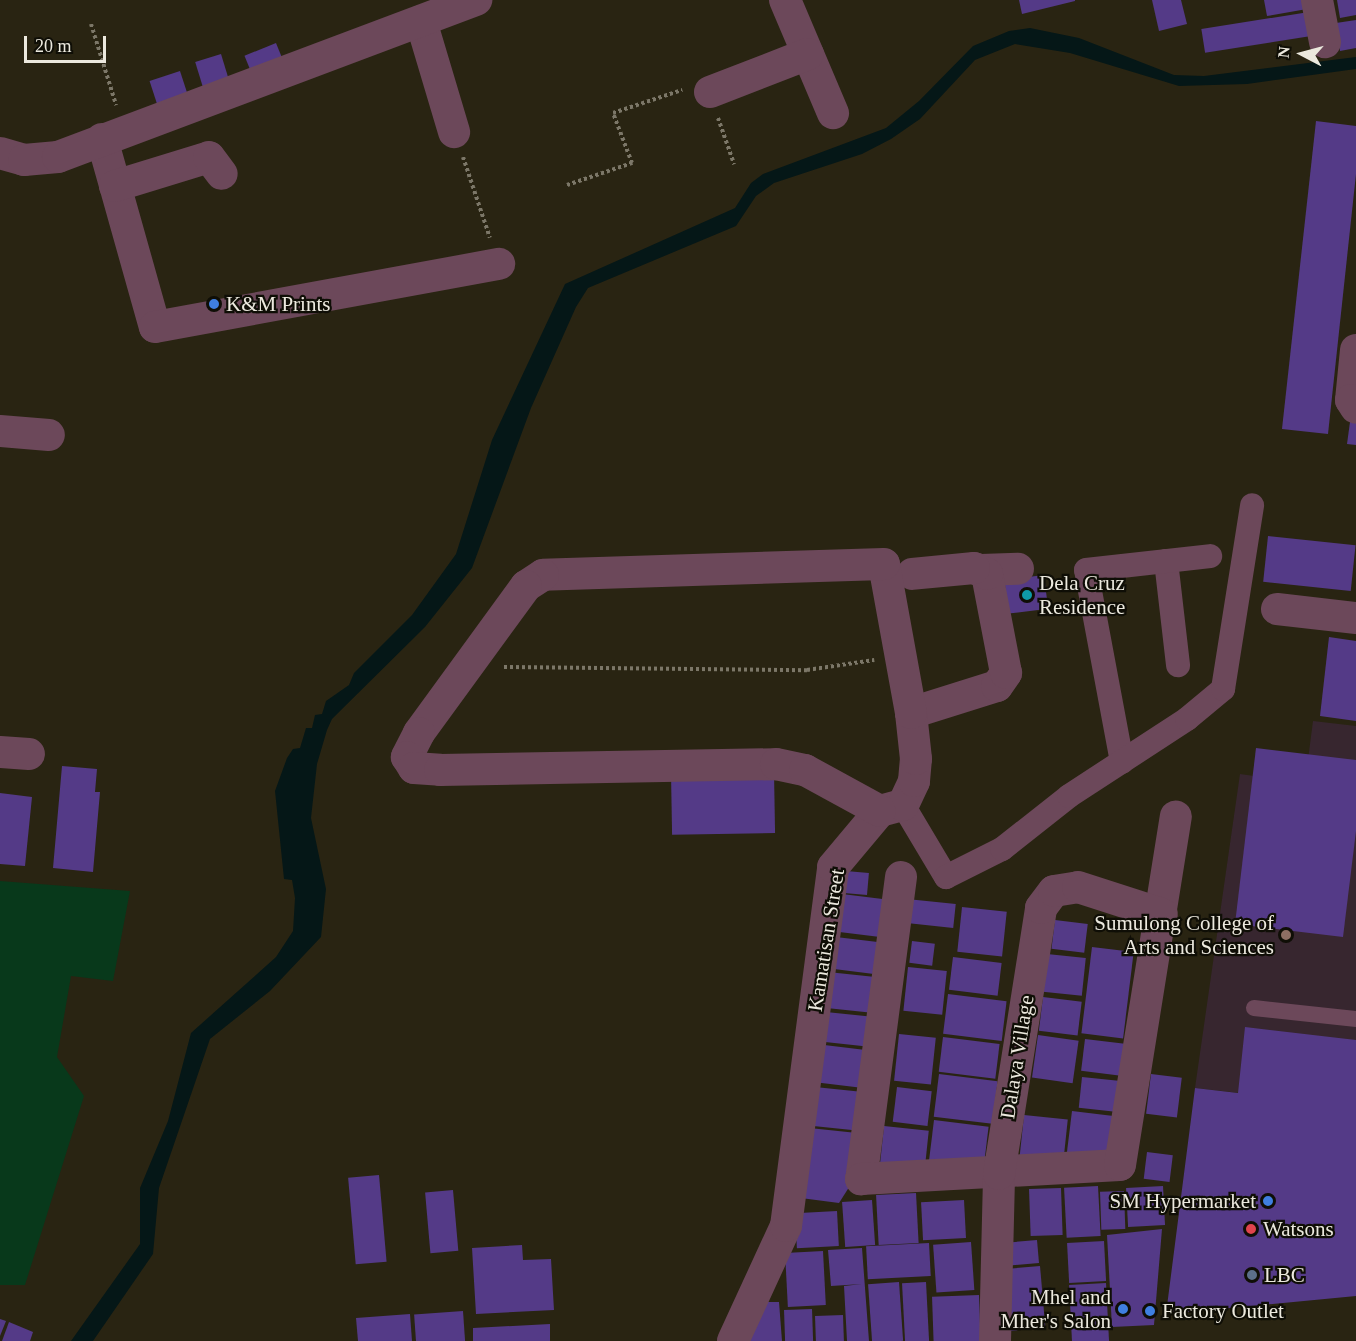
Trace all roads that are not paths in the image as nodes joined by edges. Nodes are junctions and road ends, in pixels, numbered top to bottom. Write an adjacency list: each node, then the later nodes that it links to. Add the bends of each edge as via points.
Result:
1 (476, 0): 4 (street)
2 (785, 0): 6 (street)
3 (1317, 0): 5 (street)
4 (421, 21): 9 (street); 10 (street, via 240,92)
5 (1325, 42)
6 (808, 54): 7 (street); 8 (street)
7 (710, 92)
8 (833, 113)
9 (454, 132)
10 (113, 135): 11 (street, via 58,157 24,160); 13 (street)
11 (0, 153)
12 (222, 174): 13 (street, via 209,158)
13 (115, 186): 14 (street, via 155,327)
14 (499, 264)
15 (1356, 350): 16 (street, via 1351,400)
16 (1356, 408)
17 (0, 431): 18 (street)
18 (49, 435)
19 (1252, 505): 29 (street, via 1223,689 1187,719)
20 (1210, 556): 21 (street)
21 (1166, 561): 27 (street); 29 (street, via 1086,570)
22 (898, 569): 24 (street); 28 (street, Kamatisan Street, via 900,654); 30 (street, via 543,575 526,586 419,733 407,757 414,768 776,764 805,770)
23 (1018, 569): 24 (street)
24 (981, 570): 28 (street, via 990,581 1005,665 1004,681)
25 (1277, 609): 26 (street)
26 (1356, 618)
27 (1178, 665)
28 (911, 713): 30 (street, Kamatisan Street, via 914,781)
29 (1122, 762): 30 (street, via 1069,796 1002,849 946,877)
30 (891, 808): 37 (street, Kamatisan Street, via 833,867 786,1226)
31 (1176, 816): 33 (street)
32 (901, 877): 36 (street, via 861,1179)
33 (1162, 914): 36 (street, via 1120,1165); 36 (street, Dalaya Village, via 1078,886 1054,891 1041,908)
34 (1254, 1008): 35 (lane)
35 (1356, 1019)
36 (999, 1174): 38 (street, Dalaya Village)
37 (733, 1341)
38 (995, 1341)

